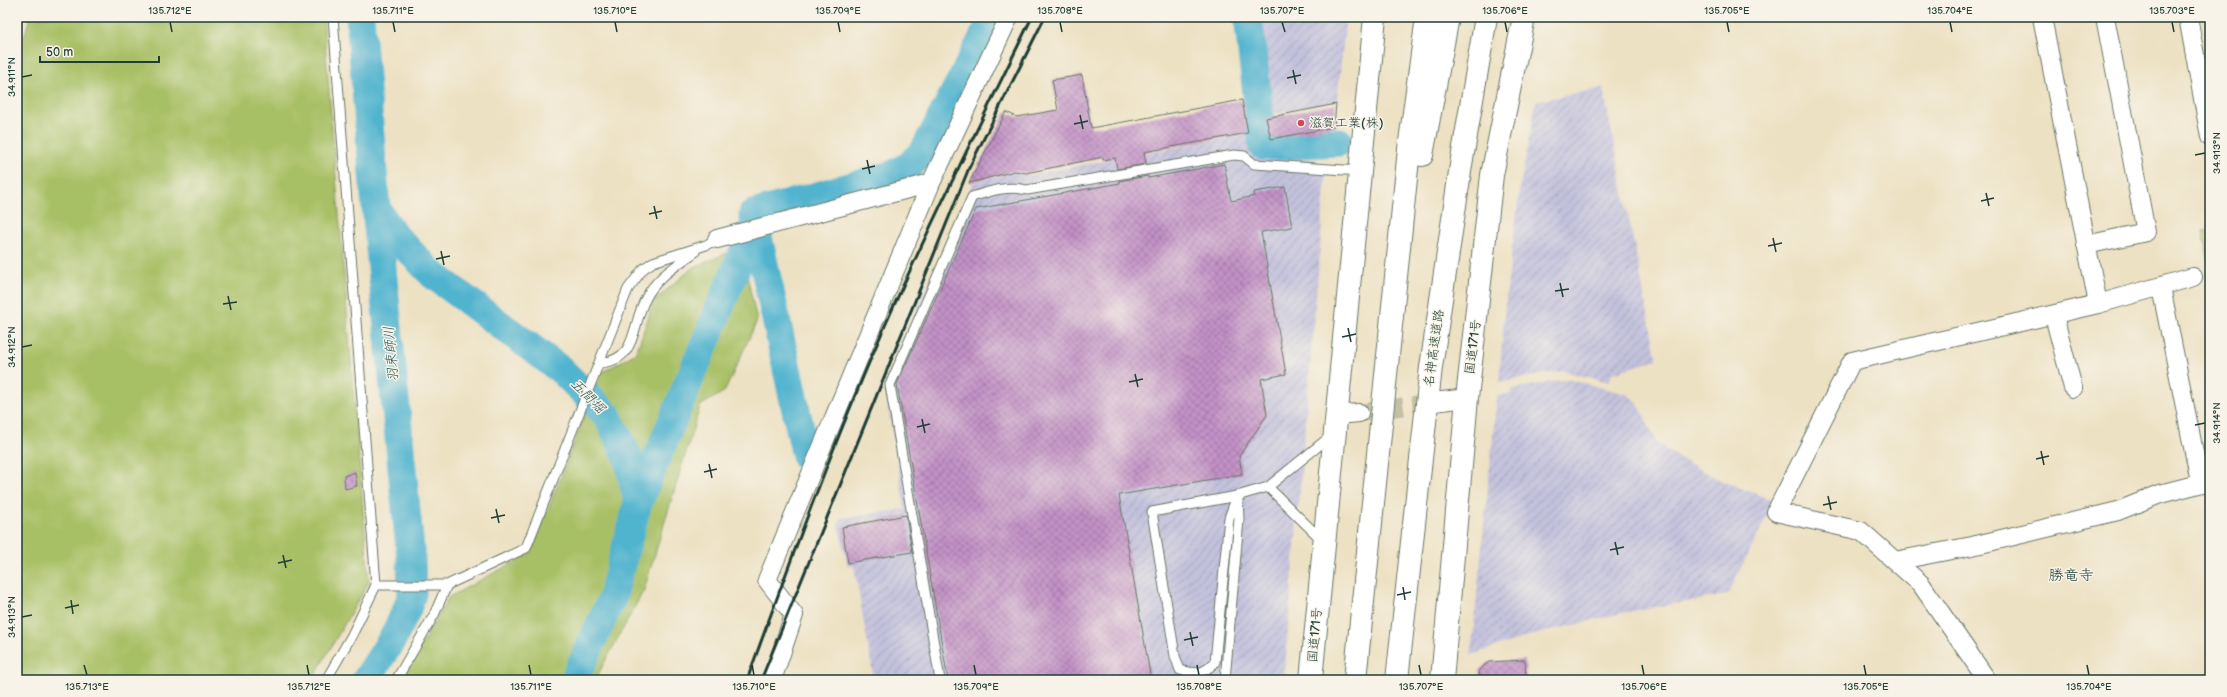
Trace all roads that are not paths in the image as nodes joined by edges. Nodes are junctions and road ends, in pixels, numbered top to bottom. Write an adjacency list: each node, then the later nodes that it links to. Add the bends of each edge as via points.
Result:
1 (333, 17): 32 (lane)
2 (1009, 17): 13 (street)
3 (1374, 17): 12 (highway, 国道171号)
4 (1427, 17): 29 (highway, via 1409,149)
5 (1448, 17): 29 (highway, via 1394,323)
6 (1486, 17): 41 (highway, 名神高速道路, via 1431,367)
7 (1524, 17): 22 (highway, 国道171号, via 1492,175)
8 (2042, 17): 15 (street)
9 (2105, 17): 15 (street, via 2146,232)
10 (2188, 17): 11 (street)
11 (2210, 137)
12 (1360, 171): 25 (highway, 国道171号); 37 (lane, via 1254,164 1244,156 1234,155 1027,190 1017,187 990,191 972,197 890,385)
13 (931, 183): 14 (street); 36 (street, via 767,580 794,615)
14 (711, 242): 20 (lane, via 661,278 645,298 632,339 622,357); 20 (lane, via 653,262 636,276 628,289)
15 (2086, 245): 18 (street)
16 (2193, 277): 17 (street)
17 (2161, 287): 18 (street); 26 (street)
18 (2098, 304): 19 (street)
19 (2054, 316): 21 (street); 31 (street, via 1852,361 1776,512 1861,531)
20 (600, 363): 33 (lane, via 526,548)
21 (2073, 388)
22 (1467, 398): 23 (street); 42 (highway, 国道171号)
23 (1434, 402)
24 (1359, 413): 25 (street)
25 (1335, 424): 27 (lane); 30 (highway, 国道171号)
26 (2205, 481): 31 (street, via 2160,494 2118,511 1972,546)
27 (1268, 487): 28 (lane); 30 (lane)
28 (1238, 496): 28 (lane, via 1152,512 1175,656 1180,670 1193,673 1207,671 1215,662 1229,518); 38 (lane, via 1239,518)
29 (1369, 530): 40 (highway)
30 (1324, 541): 39 (highway, 国道171号)
31 (1895, 561): 43 (street, via 1921,584)
32 (376, 585): 33 (lane); 34 (lane, via 352,635)
33 (447, 585): 35 (lane, via 434,615)
34 (326, 680)
35 (396, 680)
36 (772, 680)
37 (940, 680)
38 (1225, 680)
39 (1311, 680)
40 (1355, 680)
41 (1396, 680)
42 (1442, 680)
43 (1987, 680)

